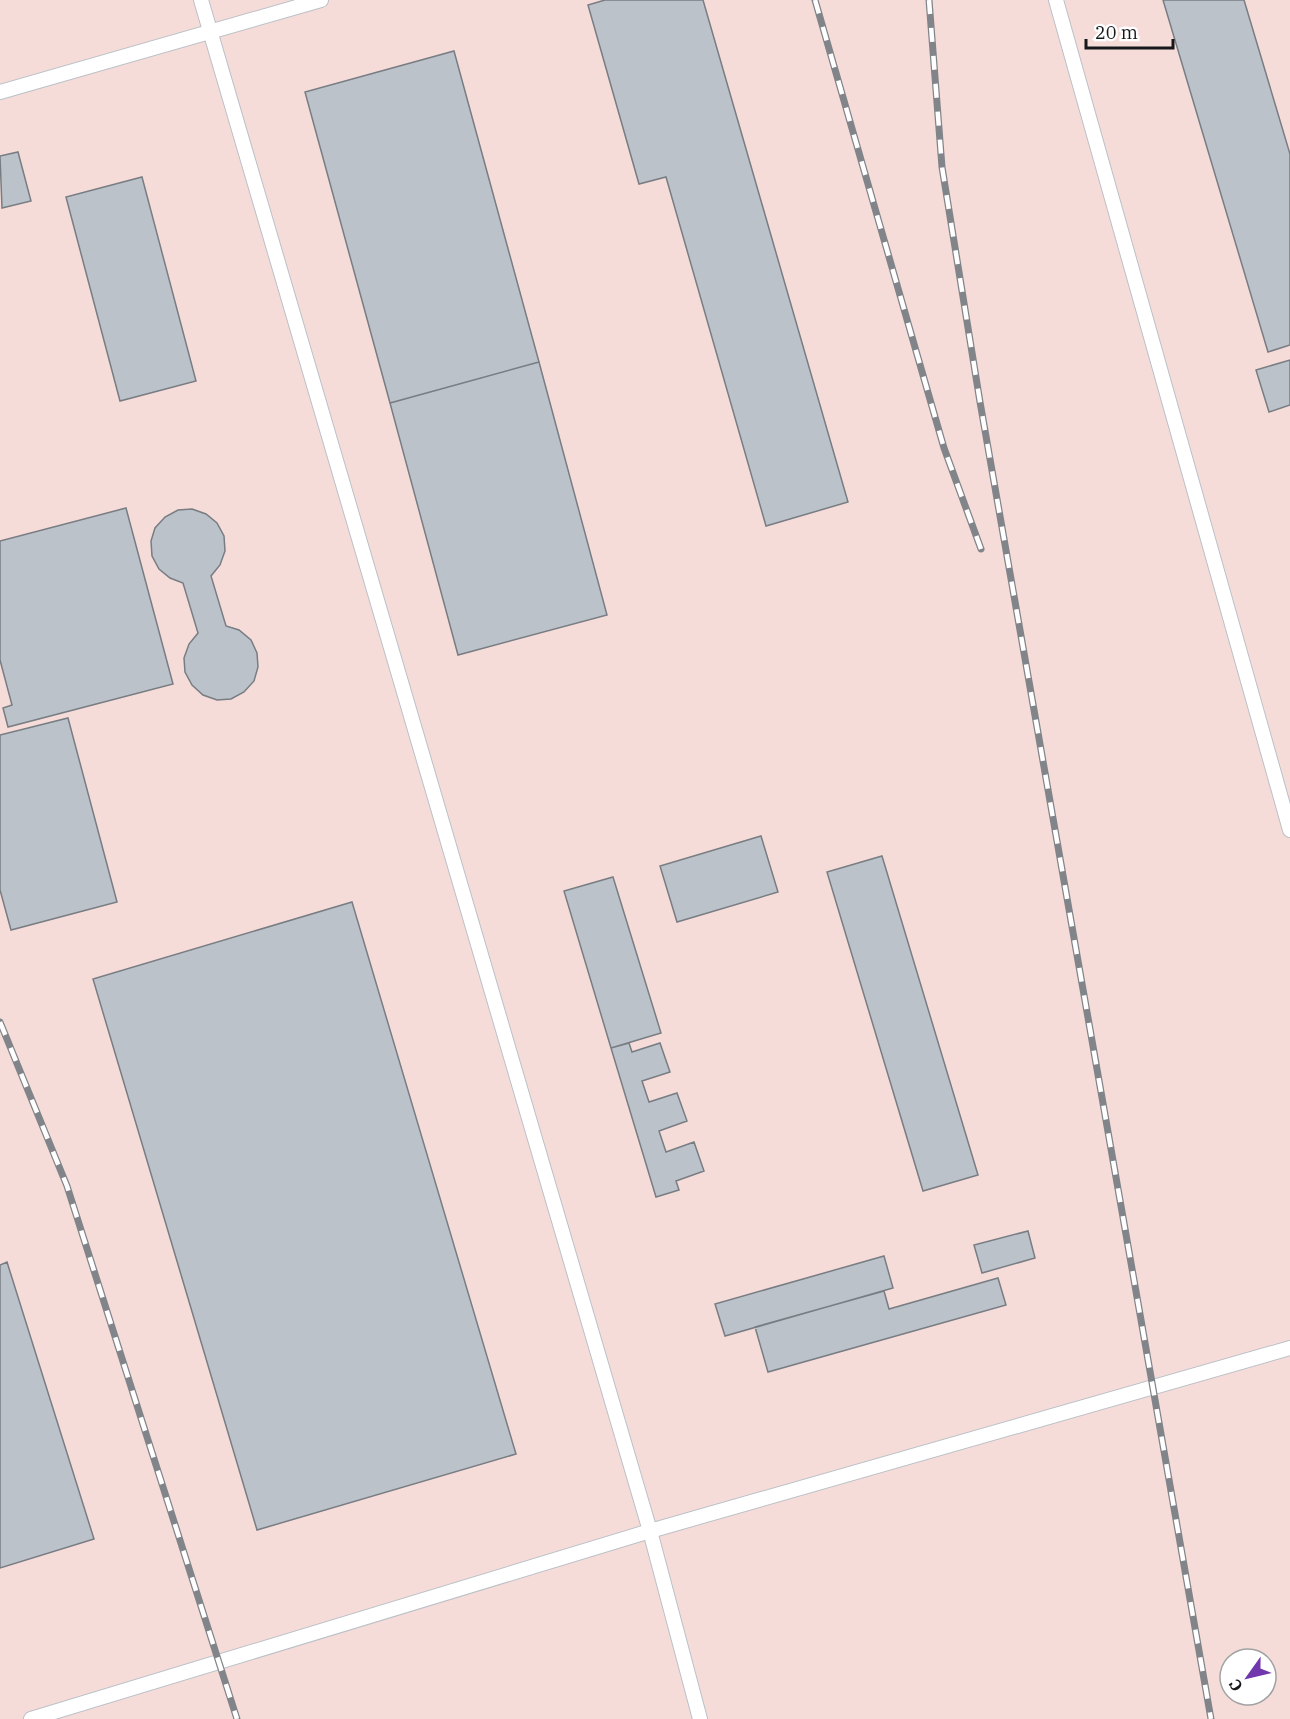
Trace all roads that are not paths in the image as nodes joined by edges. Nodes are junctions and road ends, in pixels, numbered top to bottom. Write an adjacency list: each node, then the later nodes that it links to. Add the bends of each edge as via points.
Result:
1 (201, 0): 4 (lane)
2 (321, 0): 4 (lane)
3 (1056, 0): 6 (lane)
4 (210, 33): 5 (lane); 8 (lane)
5 (0, 92)
6 (1290, 830)
7 (1290, 1348): 8 (lane)
8 (650, 1531): 9 (lane); 10 (lane)
9 (31, 1719)
10 (700, 1719)

